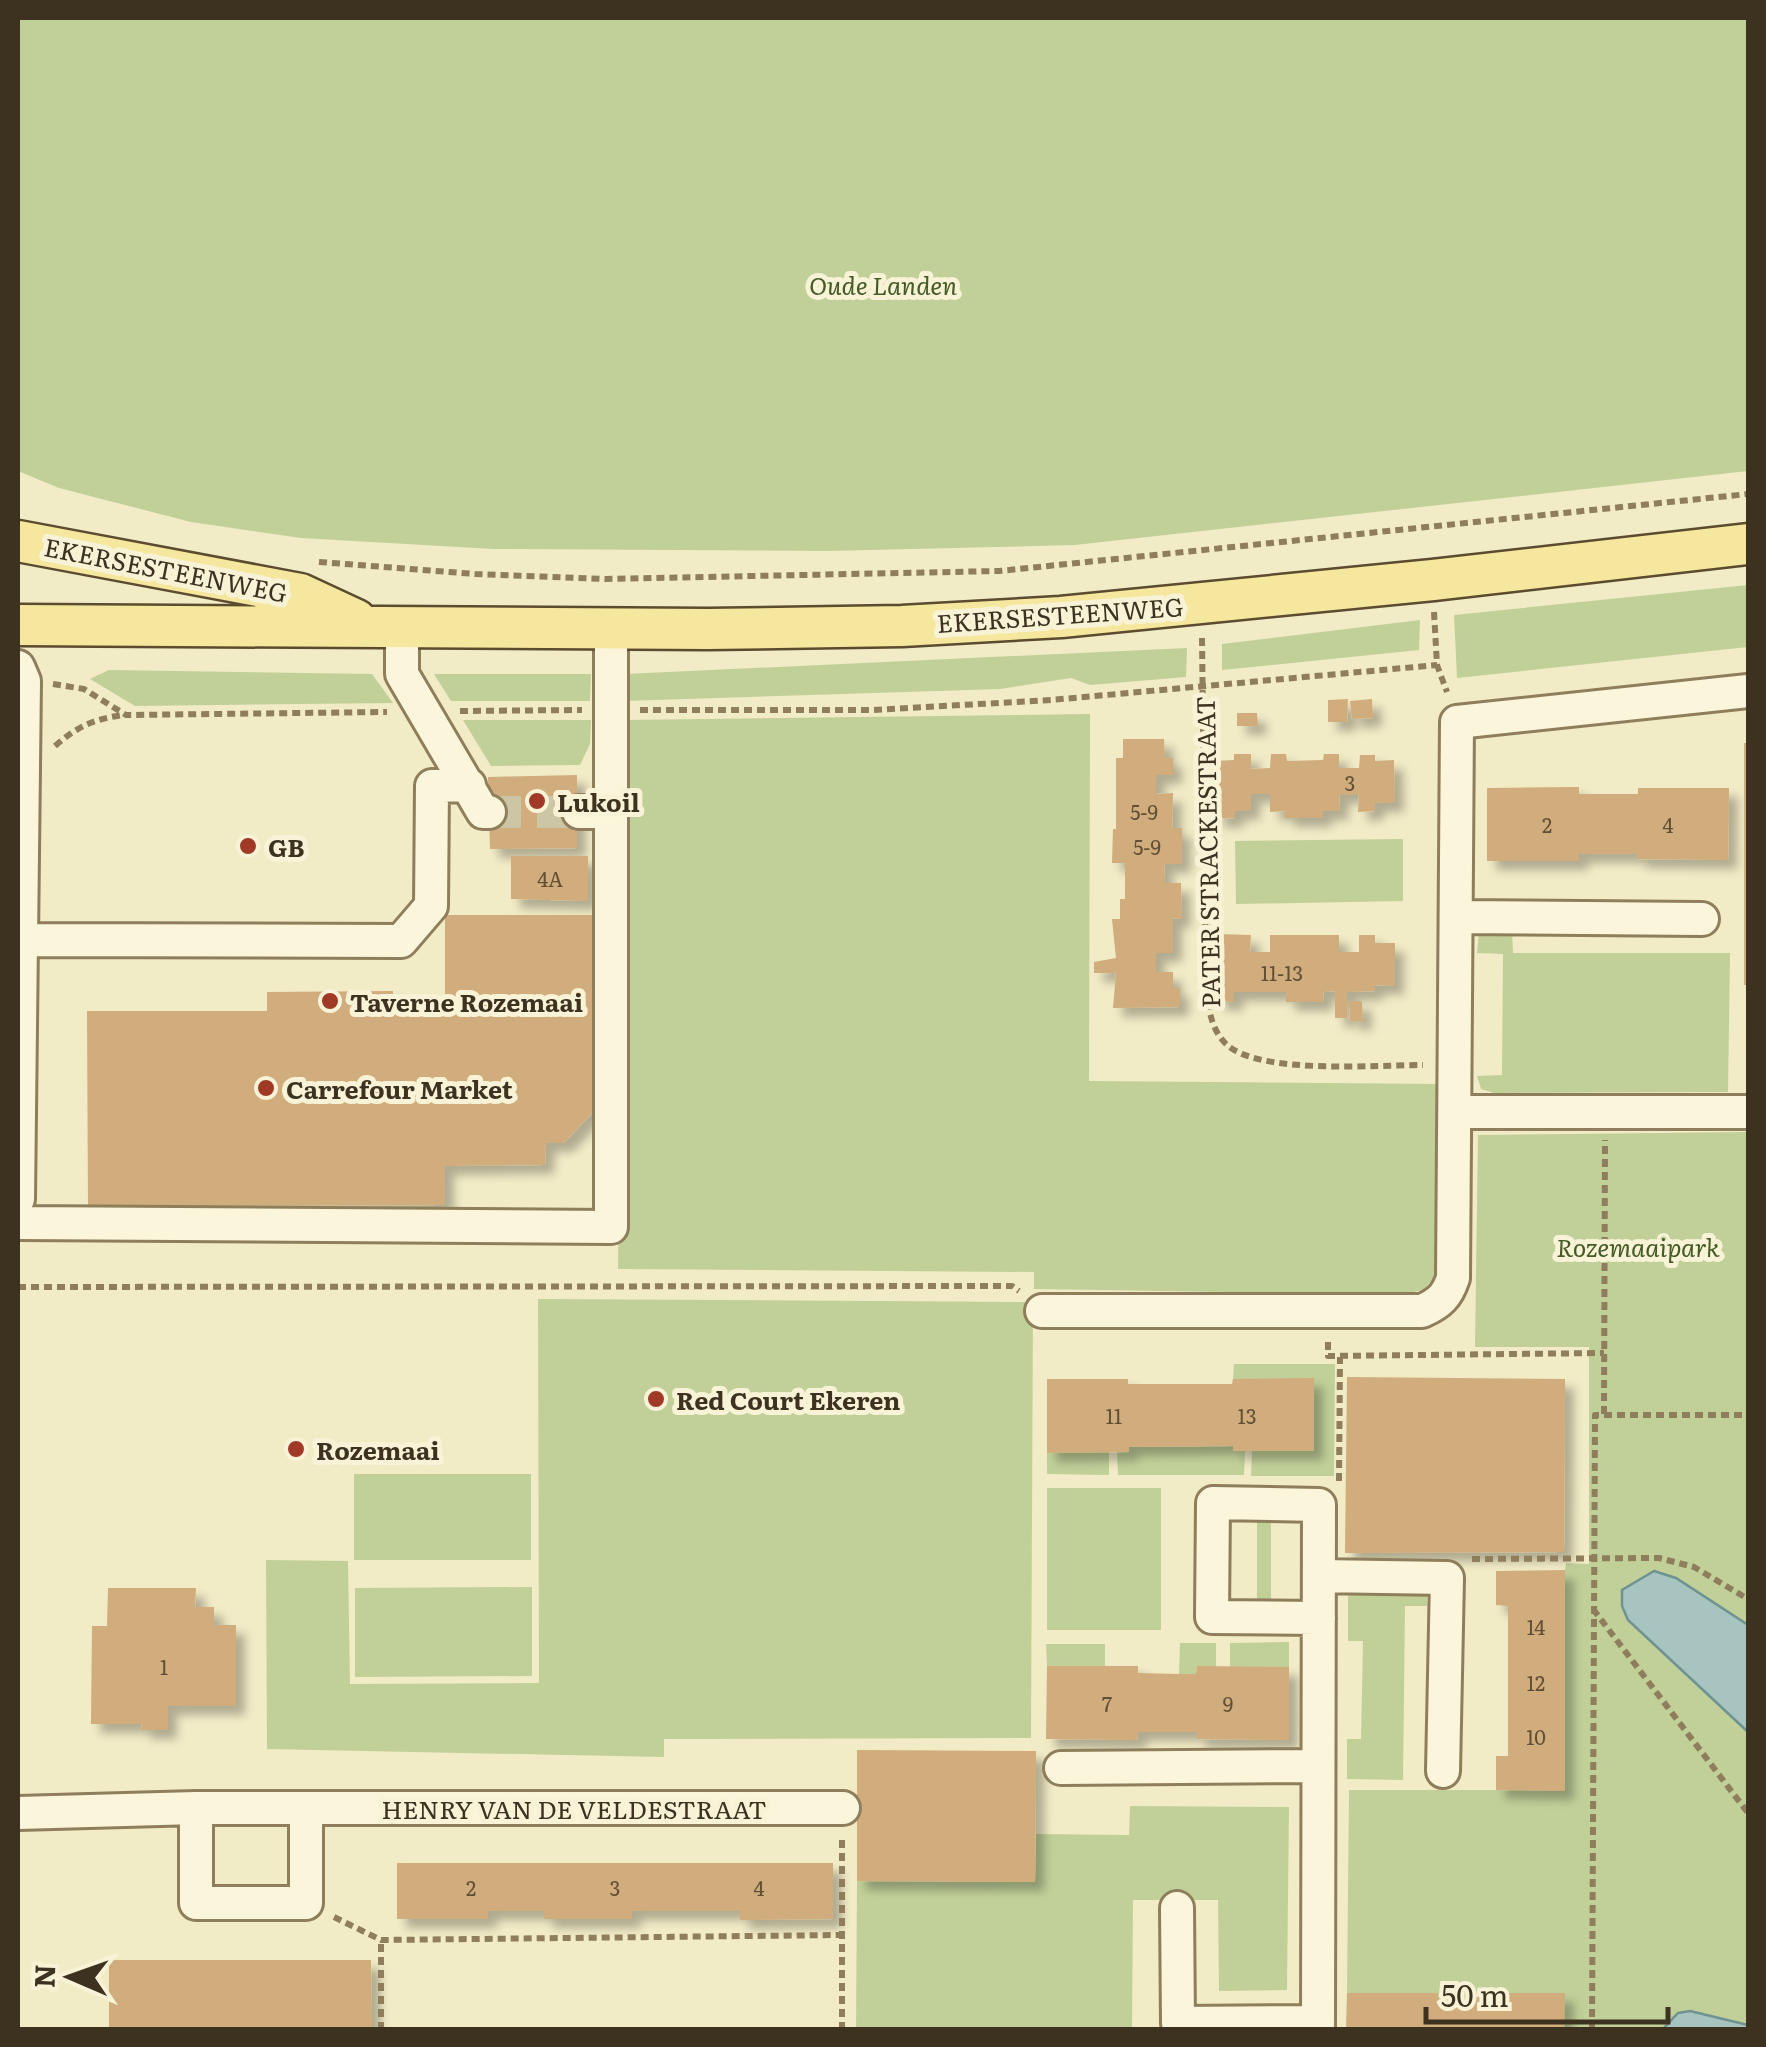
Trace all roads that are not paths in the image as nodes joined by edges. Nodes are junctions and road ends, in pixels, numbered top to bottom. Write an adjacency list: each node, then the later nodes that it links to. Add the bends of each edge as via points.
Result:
1 (18, 540): 4 (main road, EKERSESTEENWEG, via 300,594)
2 (1748, 544): 5 (main road, EKERSESTEENWEG, via 1061,617 902,626)
3 (18, 624): 4 (main road, EKERSESTEENWEG)
4 (385, 626): 5 (main road, EKERSESTEENWEG); 8 (street, via 402,674)
5 (611, 628): 16 (street, via 611,710 595,812 611,1227)
6 (21, 674): 12 (street)
7 (1748, 691): 10 (street, via 1458,722)
8 (468, 785): 9 (street); 12 (street, via 432,786 431,906 400,941)
9 (489, 812)
10 (1456, 917): 11 (street); 13 (street)
11 (1702, 919)
12 (20, 940): 15 (street)
13 (1454, 1112): 14 (street); 17 (street, via 1452,1278 1436,1305 1422,1311)
14 (1748, 1112)
15 (18, 1199)
16 (18, 1223)
17 (1042, 1311)
18 (1318, 1576): 19 (street); 19 (street, via 1319,1505 1213,1504 1212,1616); 22 (street, via 1447,1578)
19 (1319, 1618): 20 (street)
20 (1318, 1766): 21 (street); 28 (street)
21 (1061, 1768)
22 (1443, 1771)
23 (196, 1808): 24 (street, HENRY VAN DE VELDESTRAAT); 24 (street, via 196,1903 306,1903); 26 (street, HENRY VAN DE VELDESTRAAT)
24 (306, 1808): 25 (street, HENRY VAN DE VELDESTRAAT)
25 (842, 1808)
26 (18, 1814)
27 (1178, 1908): 28 (street, via 1178,2023)
28 (1318, 2026)

